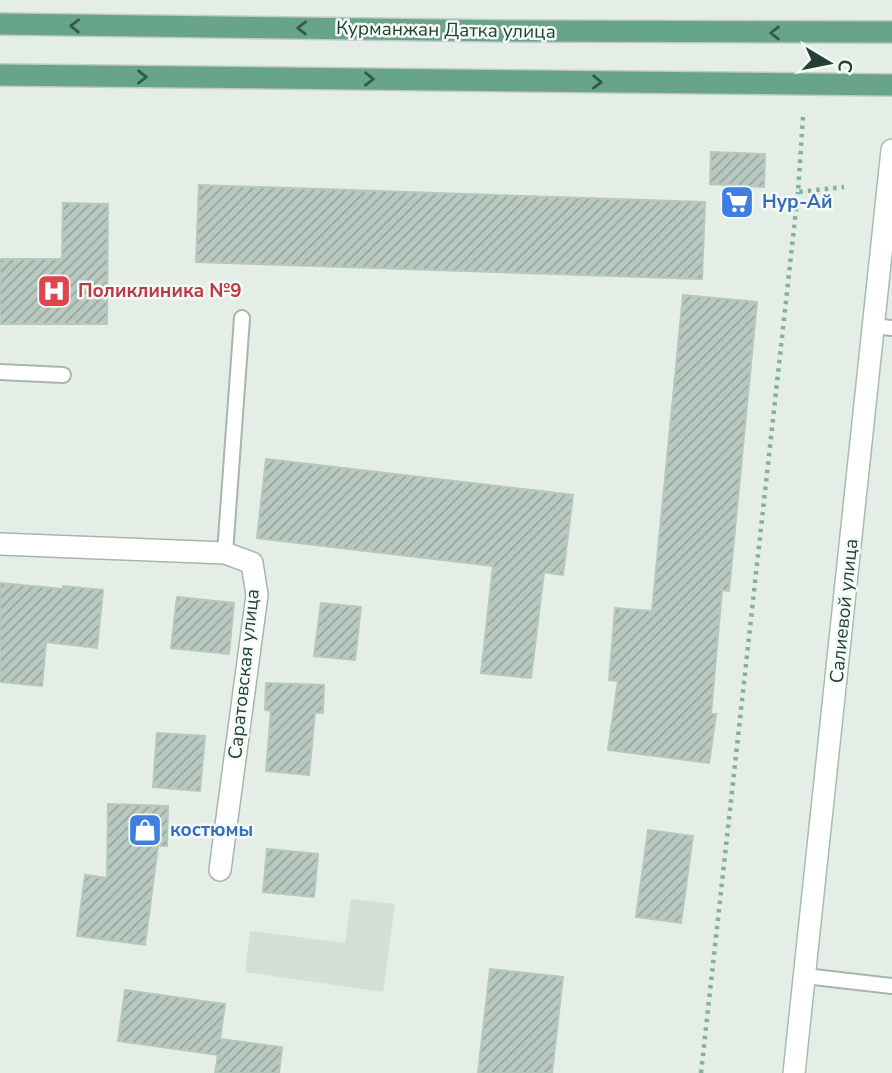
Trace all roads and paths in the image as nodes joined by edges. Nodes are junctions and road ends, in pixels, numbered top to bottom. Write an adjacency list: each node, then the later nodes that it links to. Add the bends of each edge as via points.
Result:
1 (0, 24): 2 (main road, Курманжан Датка улица, one-way to 1)
2 (892, 32)
3 (0, 75): 4 (main road, one-way to 4)
4 (892, 85)
5 (803, 117): 8 (path)
6 (892, 150): 10 (main road, Салиевой улица)
7 (844, 187): 8 (path)
8 (798, 192): 18 (path)
9 (242, 318): 14 (lane)
10 (883, 327): 16 (main road, Салиевой улица)
11 (0, 372): 12 (lane)
12 (63, 375)
13 (0, 544): 14 (main road, Саратовская улица)
14 (225, 553): 15 (main road, Саратовская улица, via 252,563 257,596)
15 (220, 870)
16 (805, 976): 17 (lane); 19 (main road, Салиевой улица)
17 (892, 986)
18 (701, 1073)
19 (794, 1073)

